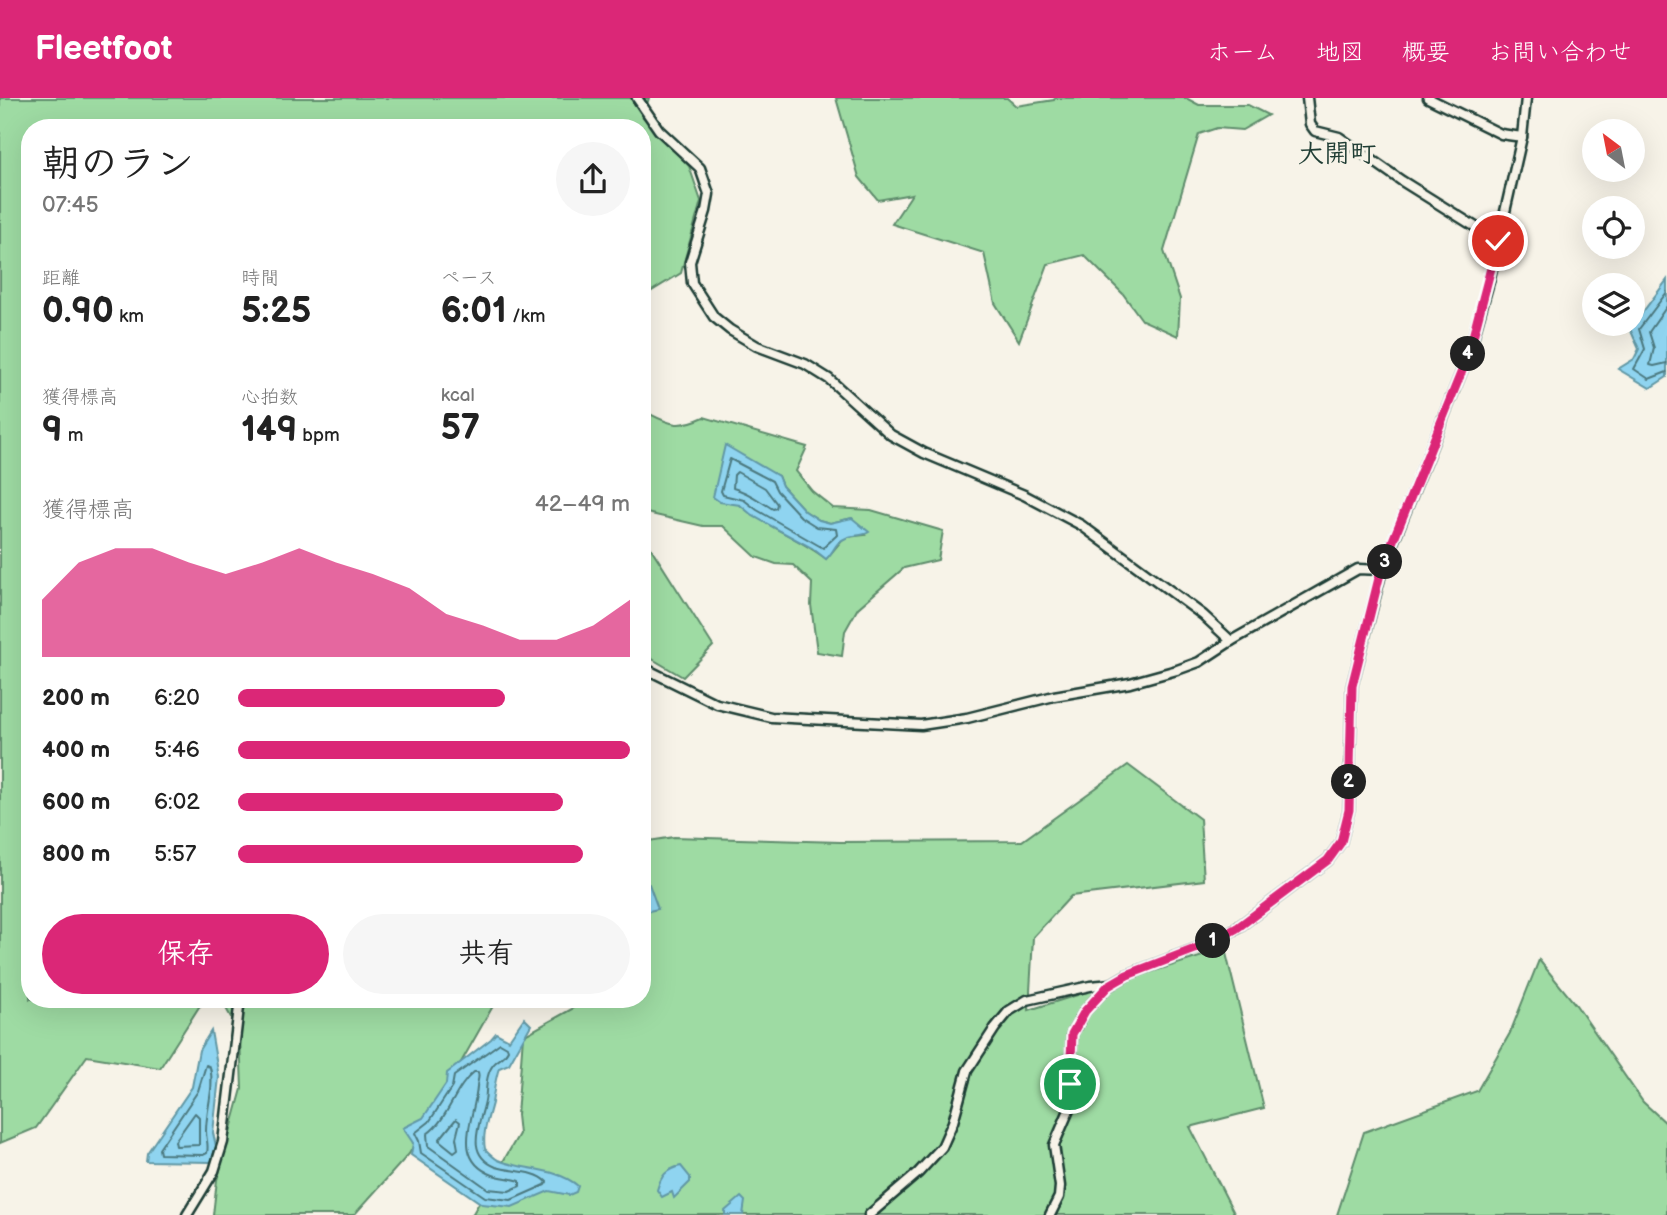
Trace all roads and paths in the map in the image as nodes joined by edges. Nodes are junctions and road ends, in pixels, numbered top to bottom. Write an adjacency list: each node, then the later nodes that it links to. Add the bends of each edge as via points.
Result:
1 (637, 98): 8 (street, via 659,130 700,168 709,194 690,262 692,282 714,317 757,346 829,379 891,435 1081,525)
2 (1307, 98): 6 (street, via 1308,117 1315,131 1339,137)
3 (1428, 98): 5 (street, via 1501,134)
4 (1526, 98): 5 (street)
5 (1522, 137): 6 (street)
6 (1498, 241): 7 (street, via 1468,356)
7 (1381, 570): 8 (street, via 1358,569); 10 (street, via 1352,686 1349,810 1341,842 1328,860 1237,928)
8 (1231, 641): 9 (street, via 1199,662 1130,683 921,725 771,717 717,704)
9 (651, 671)
10 (1112, 984): 13 (street, via 1027,1000 1009,1011 967,1071 942,1147); 14 (street, via 1085,1011 1072,1034 1069,1110 1054,1145 1059,1197)
11 (239, 1008): 12 (street, via 223,1142 214,1171)
12 (187, 1215)
13 (869, 1215)
14 (1050, 1215)

